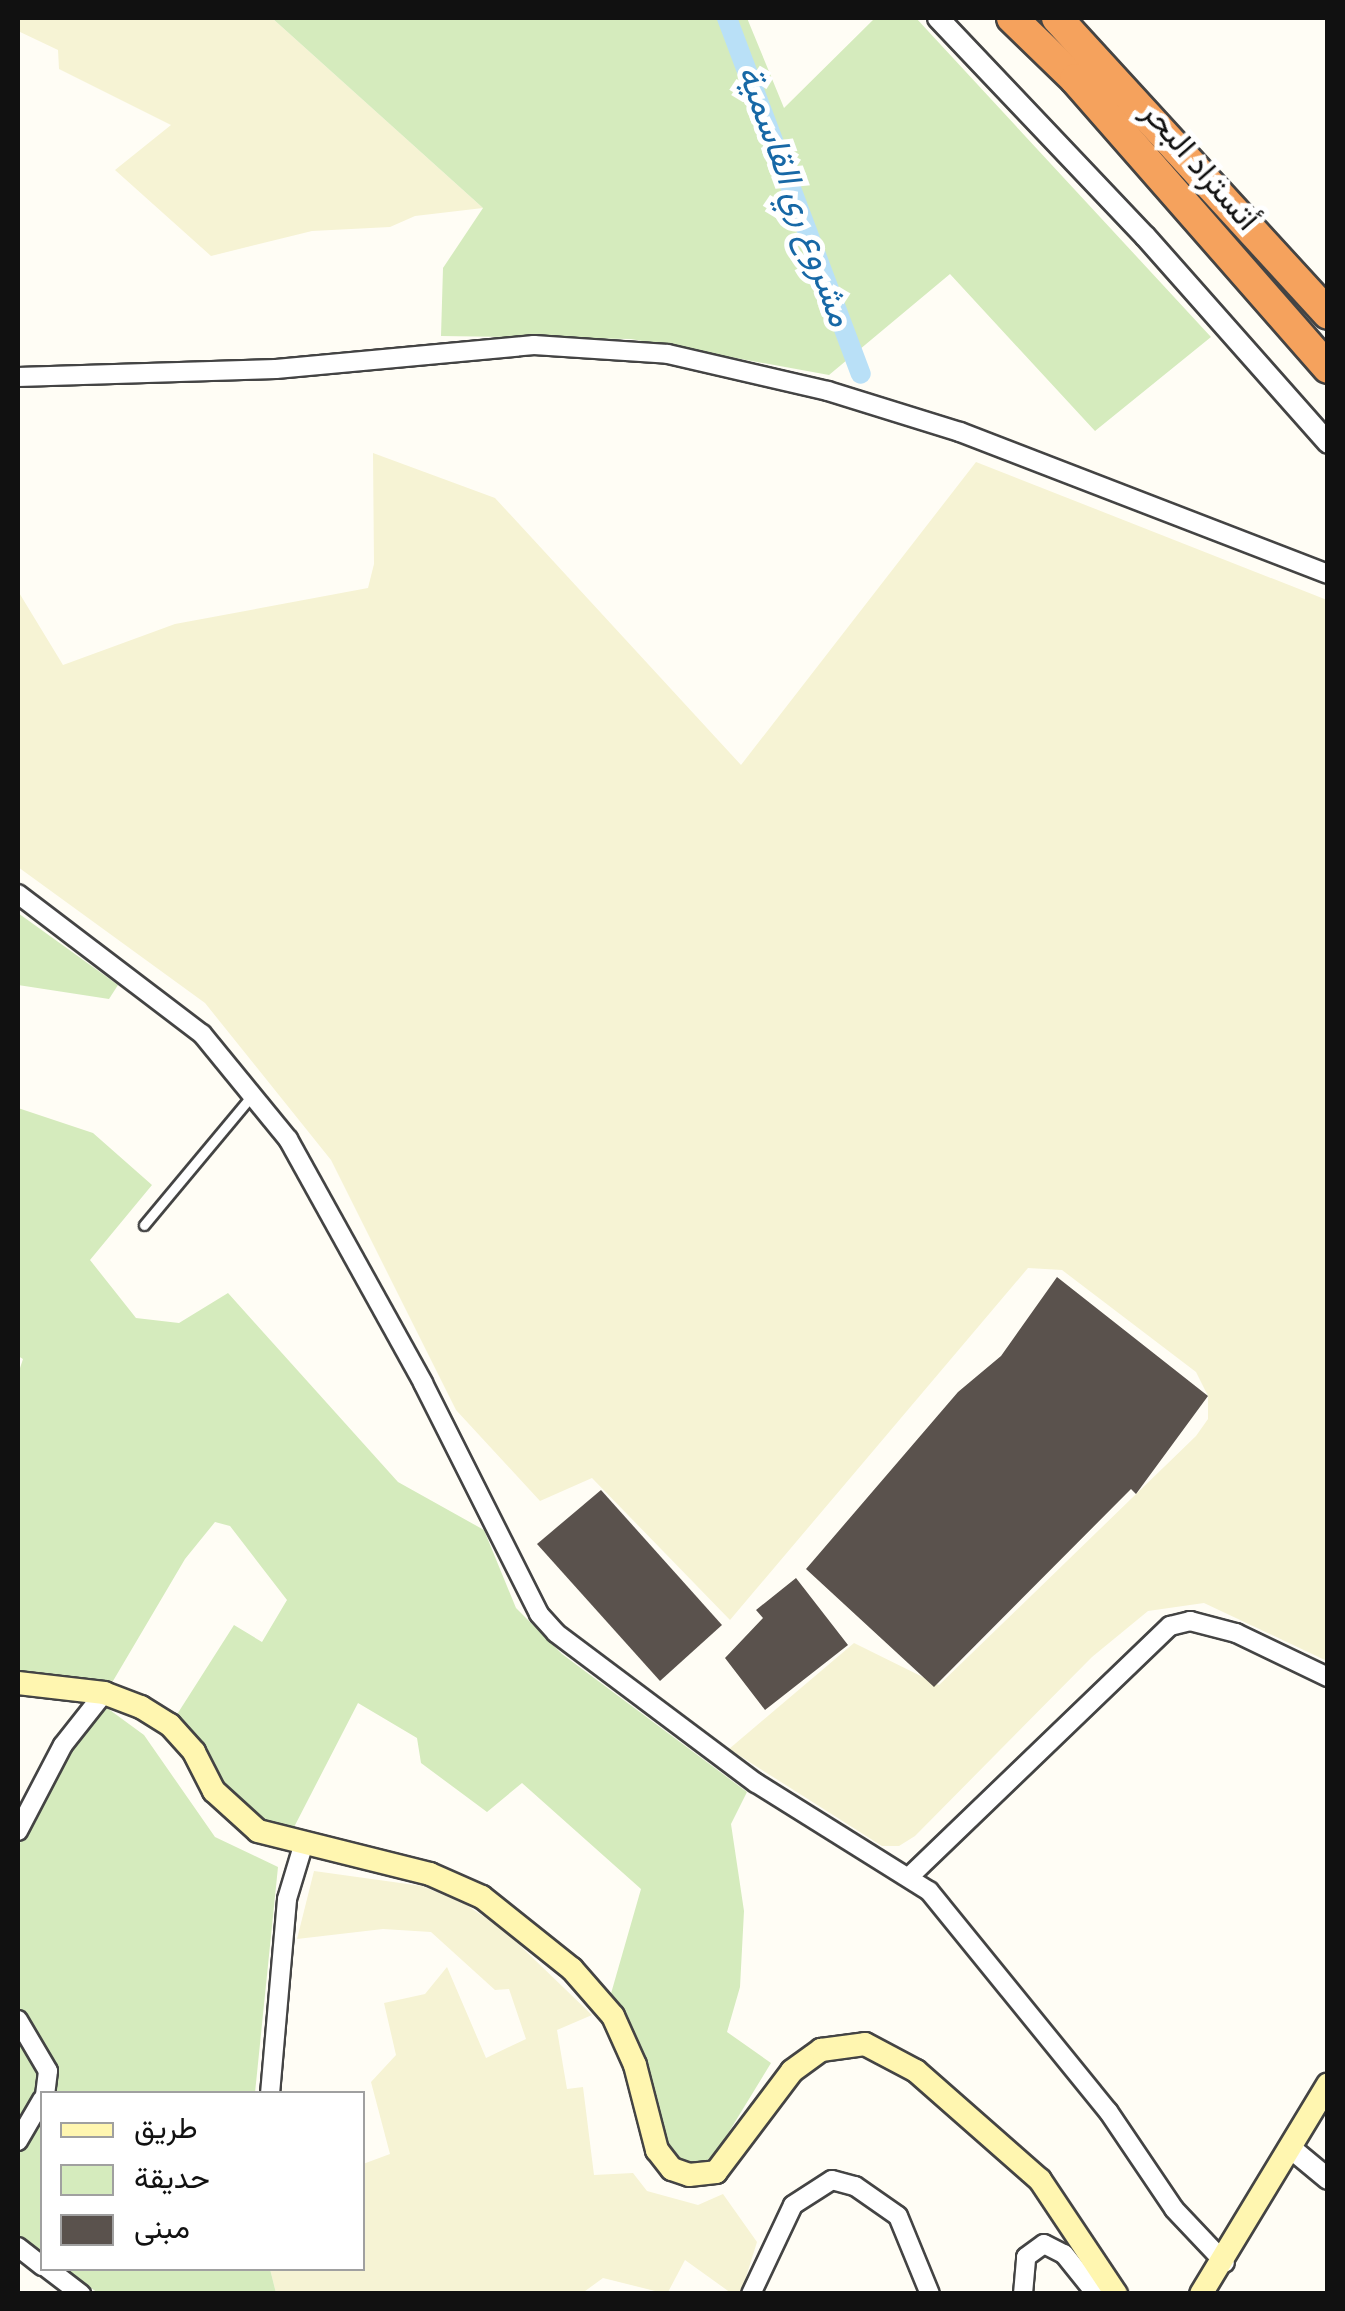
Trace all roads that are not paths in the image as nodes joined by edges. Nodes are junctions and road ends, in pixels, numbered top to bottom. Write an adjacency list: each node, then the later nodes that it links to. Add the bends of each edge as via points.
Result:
1 (938, 18): 7 (street, via 1145,236)
2 (1012, 18): 5 (highway, أتستراد البحر, via 1075,79)
3 (1057, 18): 4 (highway, أتستراد البحر)
4 (1328, 314)
5 (1328, 368)
6 (18, 376): 8 (street, via 276,369 563,344 668,354 828,391 960,432)
7 (1328, 443)
8 (1328, 574)
9 (18, 894): 10 (street, via 202,1034)
10 (254, 1093): 11 (lane); 17 (street, via 288,1139 406,1350 539,1614 756,1783)
11 (144, 1225)
12 (1328, 1677): 17 (street, via 1236,1634 1190,1621 1170,1626)
13 (18, 1683): 14 (main road)
14 (104, 1693): 15 (street, via 63,1745); 16 (main road, via 170,1725 233,1813 258,1831)
15 (18, 1832)
16 (303, 1846): 21 (street, via 287,1898); 35 (main road, via 349,1852 464,1886 572,1969 613,2016 635,2066 656,2150 672,2169 689,2176 716,2172 802,2063 832,2046 865,2044 916,2072 1040,2180)
17 (910, 1876): 27 (street, via 1020,2000 1174,2208)
18 (18, 2020): 20 (street, via 45,2063)
19 (1328, 2084): 24 (main road)
20 (44, 2091)
21 (270, 2091)
22 (40, 2104): 23 (street)
23 (18, 2141)
24 (1293, 2150): 25 (street); 27 (main road)
25 (1328, 2179)
26 (18, 2247): 28 (street)
27 (1225, 2263): 36 (main road)
28 (40, 2264)
29 (49, 2271): 30 (street)
30 (80, 2294)
31 (751, 2294): 32 (street, via 792,2205 832,2180 854,2186 898,2216)
32 (930, 2294)
33 (1023, 2294): 34 (street, via 1026,2257 1044,2244 1064,2254)
34 (1096, 2294)
35 (1116, 2294)
36 (1201, 2294)

